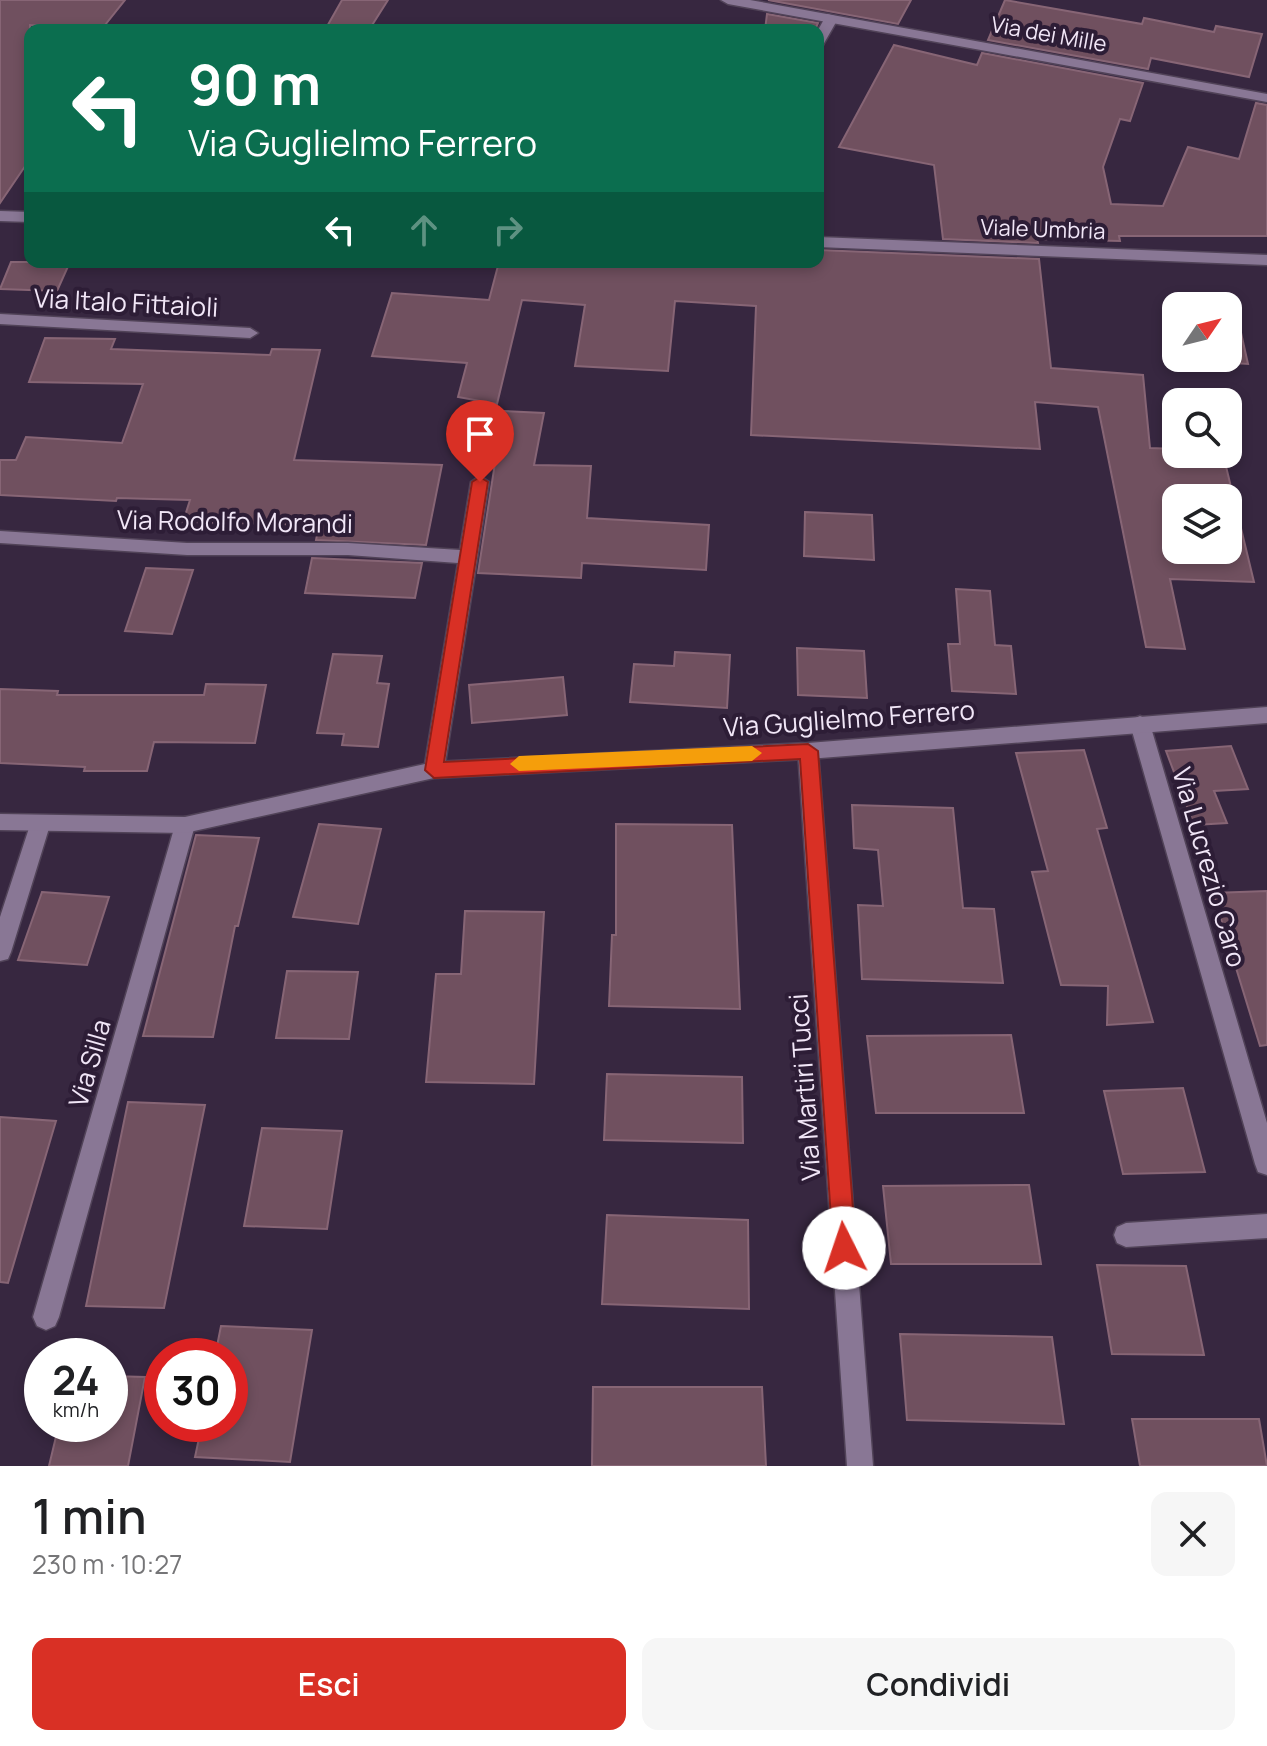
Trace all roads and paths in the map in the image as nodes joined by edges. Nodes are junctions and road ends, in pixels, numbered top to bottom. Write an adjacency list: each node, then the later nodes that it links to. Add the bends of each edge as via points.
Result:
1 (728, 0): 2 (street, Via dei Mille)
2 (832, 17): 3 (street); 4 (street, Via dei Mille)
3 (824, 31)
4 (1267, 98)
5 (24, 218): 6 (street)
6 (2, 220)
7 (824, 242): 8 (street, Viale Umbria)
8 (1267, 260)
9 (0, 319): 10 (street, Via Italo Fittaioli)
10 (250, 333)
11 (480, 482): 13 (street)
12 (0, 537): 13 (street, Via Rodolfo Morandi, via 187,549 348,549)
13 (468, 557): 17 (street)
14 (1267, 715): 15 (street, Via Guglielmo Ferrero)
15 (1140, 724): 16 (street, Via Guglielmo Ferrero); 22 (street, Via Lucrezio Caro)
16 (808, 751): 17 (street, Via Guglielmo Ferrero); 26 (street, Via Martiri Tucci)
17 (434, 770): 20 (street, Via Guglielmo Ferrero)
18 (0, 822): 19 (street, Via Guglielmo Ferrero)
19 (40, 825): 20 (street, Via Guglielmo Ferrero); 21 (street)
20 (185, 825): 25 (street, Via Silla)
21 (0, 952)
22 (1267, 1164)
23 (1267, 1226): 24 (street)
24 (1126, 1235)
25 (46, 1317)
26 (860, 1466)

